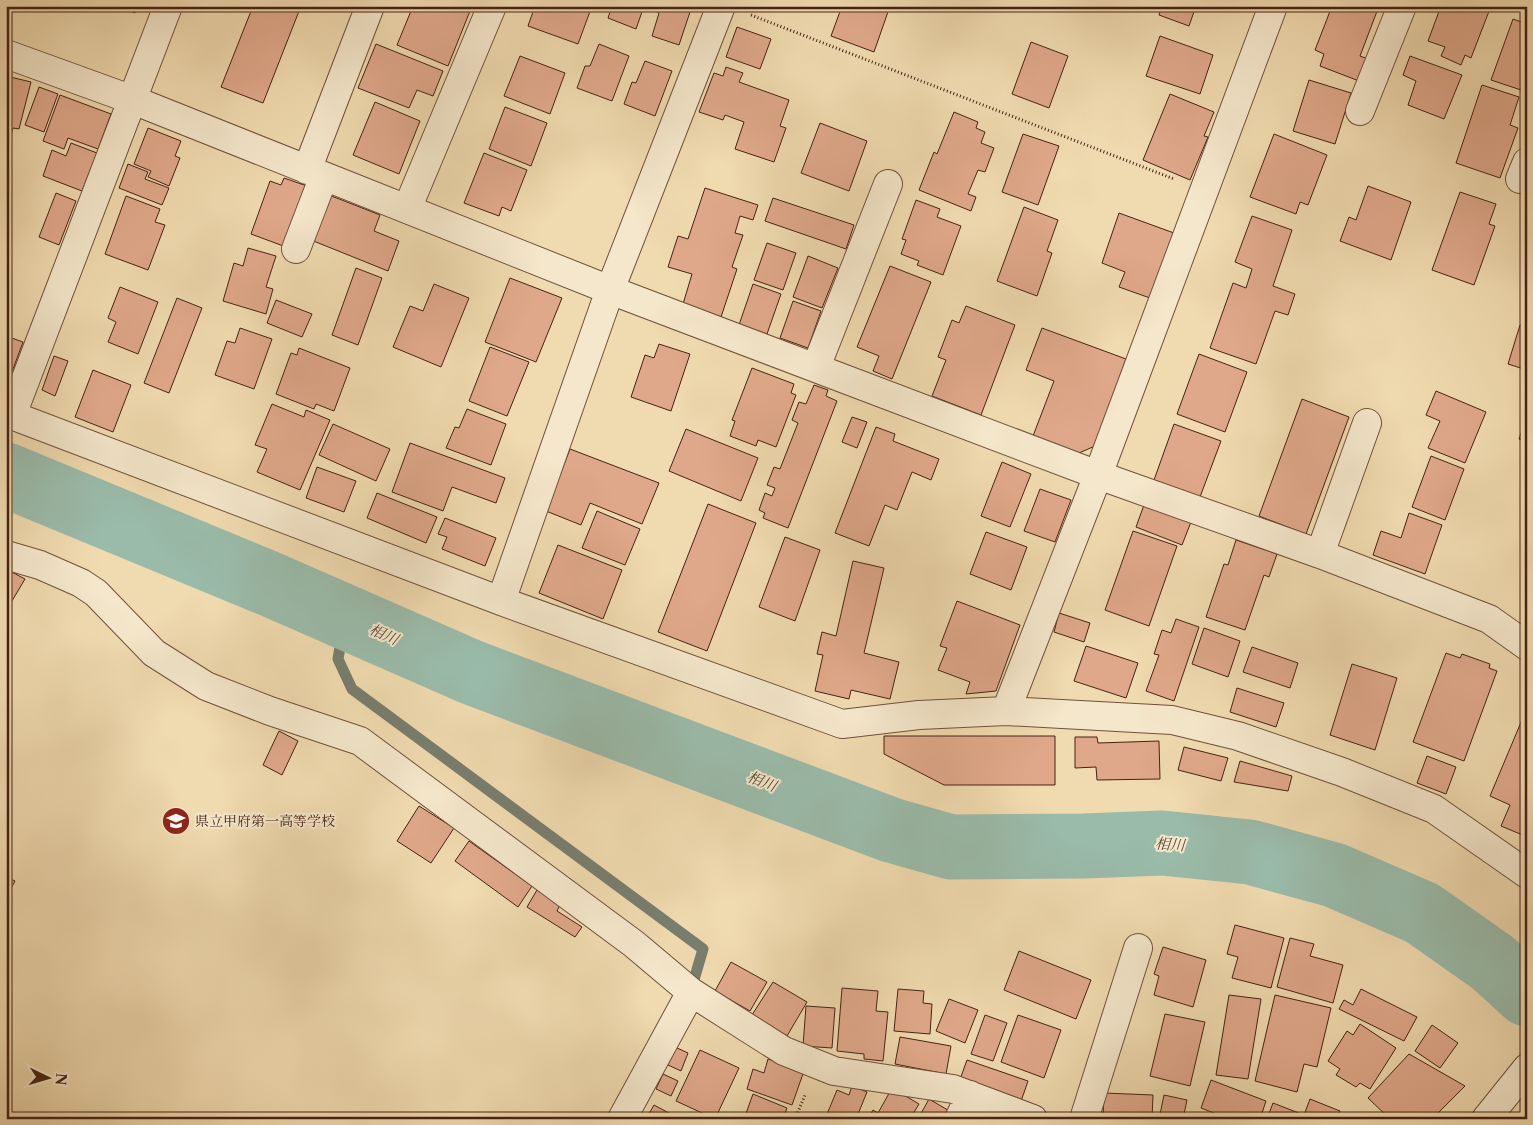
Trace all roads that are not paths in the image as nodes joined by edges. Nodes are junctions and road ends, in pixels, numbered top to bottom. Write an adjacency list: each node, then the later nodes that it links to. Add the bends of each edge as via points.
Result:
1 (168, 6): 8 (street)
2 (370, 6): 10 (street)
3 (492, 6): 12 (street)
4 (721, 6): 14 (street)
5 (1273, 6): 18 (street)
6 (1402, 6): 9 (street)
7 (6, 54): 8 (street)
8 (133, 100): 10 (street); 16 (street)
9 (1360, 111)
10 (316, 173): 12 (street); 13 (street)
11 (888, 184): 15 (street)
12 (407, 209): 14 (street)
13 (296, 249)
14 (610, 290): 15 (street); 21 (street)
15 (816, 367): 18 (street)
16 (9, 414): 21 (street)
17 (1367, 423): 19 (street)
18 (1098, 474): 19 (street); 23 (street)
19 (1320, 554): 22 (street, via 1489,619)
20 (6, 556): 26 (street, via 40,565 81,583 96,593 154,653 206,686 360,742 634,944)
21 (501, 601): 23 (street, via 842,724 919,715)
22 (1527, 646)
23 (1006, 711): 24 (street, via 1172,720 1238,736 1342,772 1434,809)
24 (1527, 874)
25 (1138, 948): 31 (street)
26 (691, 992): 28 (street, via 784,1051 834,1071 953,1089); 29 (street)
27 (1527, 1068): 32 (street)
28 (964, 1107): 30 (street)
29 (622, 1119)
30 (1034, 1119)
31 (1084, 1119)
32 (1486, 1119)

